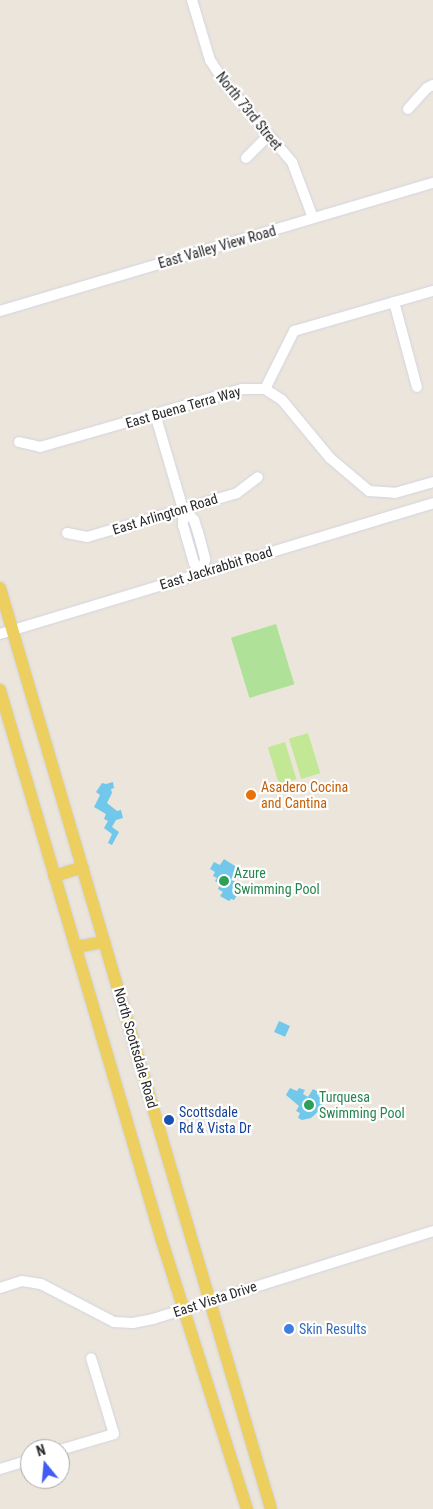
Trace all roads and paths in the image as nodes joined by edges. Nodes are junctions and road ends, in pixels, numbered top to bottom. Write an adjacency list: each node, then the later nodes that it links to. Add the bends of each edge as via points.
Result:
1 (192, 0): 4 (street, North 73rd Street, via 210,60)
2 (433, 85): 3 (street)
3 (408, 109)
4 (268, 136): 5 (street); 7 (street, North 73rd Street, via 292,162)
5 (246, 158)
6 (433, 183): 7 (street, East Valley View Road)
7 (313, 218): 10 (street, East Valley View Road)
8 (431, 292): 9 (street)
9 (394, 302): 11 (street); 12 (street, via 294,331)
10 (0, 311)
11 (417, 387)
12 (265, 389): 13 (street, East Buena Terra Way, via 242,389); 16 (street, via 282,400 330,458 369,491 395,493)
13 (155, 414): 14 (street, East Buena Terra Way, via 40,447); 18 (street)
14 (18, 442)
15 (258, 477): 18 (street, East Arlington Road, via 237,493)
16 (433, 482)
17 (433, 503): 20 (street, East Jackrabbit Road)
18 (183, 509): 19 (street, East Arlington Road, via 87,537); 20 (street, via 194,520 198,532 205,559)
19 (66, 533)
20 (202, 573): 22 (street, East Jackrabbit Road)
21 (0, 588): 22 (main road, North Scottsdale Road)
22 (6, 632): 24 (main road, North Scottsdale Road)
23 (0, 690): 25 (main road, North Scottsdale Road)
24 (83, 867): 25 (main road); 26 (main road, North Scottsdale Road)
25 (54, 876): 27 (main road, North Scottsdale Road)
26 (105, 942): 27 (main road); 30 (main road, North Scottsdale Road)
27 (76, 947): 31 (main road, North Scottsdale Road)
28 (433, 1231): 30 (street, East Vista Drive)
29 (0, 1288): 31 (street, East Vista Drive, via 22,1281 42,1284 107,1318 124,1323)
30 (210, 1300): 31 (street, East Vista Drive); 37 (main road, North Scottsdale Road)
31 (184, 1309): 36 (main road, North Scottsdale Road)
32 (91, 1358): 33 (street, via 114,1434)
33 (70, 1447)
34 (20, 1463): 35 (street)
35 (0, 1469)
36 (247, 1509)
37 (271, 1509)

